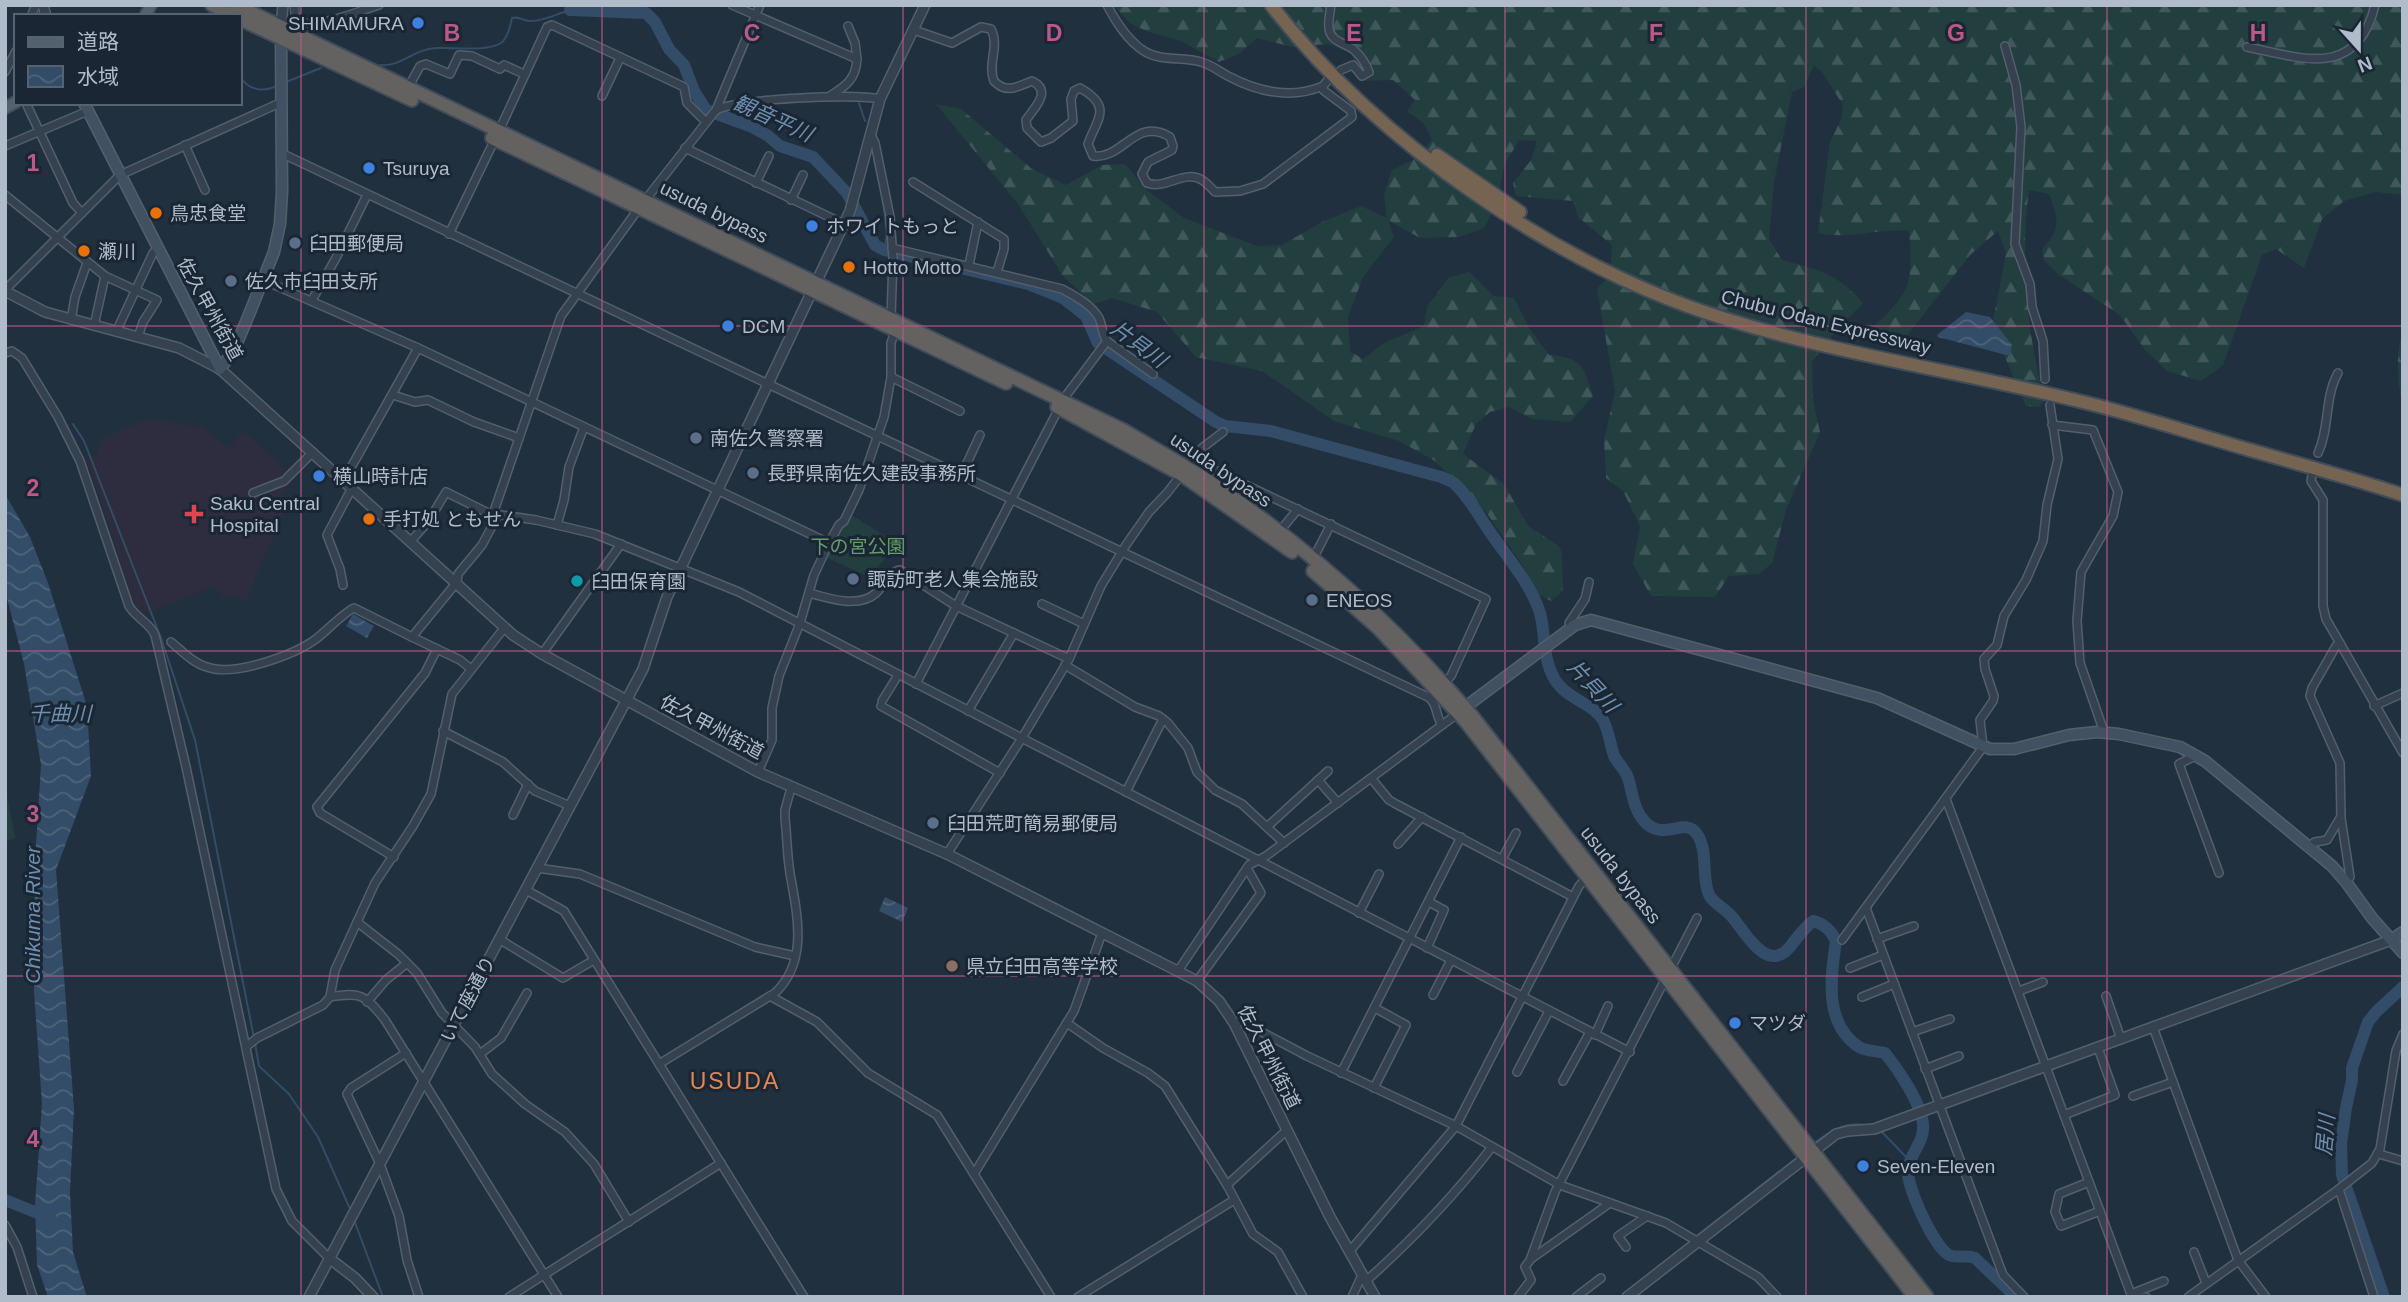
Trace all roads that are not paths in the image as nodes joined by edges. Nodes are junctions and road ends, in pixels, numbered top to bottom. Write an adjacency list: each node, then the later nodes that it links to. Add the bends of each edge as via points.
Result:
1 (212, 5): 13 (highway)
2 (236, 5): 19 (highway, usuda bypass)
3 (283, 5): 19 (street)
4 (294, 5): 5 (street, via 296,20 312,24)
5 (379, 5)
6 (732, 5): 14 (street)
7 (760, 5): 14 (street)
8 (925, 5): 18 (street, いて座通り)
9 (1107, 5): 18 (street, via 1145,53 1203,62 1272,92 1300,93 1326,83 1327,94 1351,111 1352,117 1263,184 1215,192 1194,177 1156,186 1146,183 1142,174 1148,162 1172,150 1170,137 1151,130 1093,156 1088,144 1101,112 1080,88 1071,99 1073,121 1041,142 1027,128 1026,120 1042,92 1032,81 1014,89 1004,89 993,81 995,38 991,29 981,27 952,43)
10 (1271, 5): 15 (highway, Chubu Odan Expressway)
11 (1331, 5): 25 (street, via 1331,34 1354,50 1369,72 1362,76 1353,65)
12 (2375, 5): 21 (street, via 2360,39 2330,59)
13 (230, 14)
14 (755, 16): 24 (street); 35 (street)
15 (1280, 16): 103 (highway, Chubu Odan Expressway, via 1401,128 1482,187 1585,251 1681,295 1787,330 2122,404); 106 (highway, Chubu Odan Expressway, via 1321,64 1366,106 1476,194 1582,258 1678,303 1785,336 2109,409)
16 (242, 20): 19 (highway, usuda bypass)
17 (848, 26): 24 (street)
18 (914, 30): 31 (street, いて座通り)
19 (281, 32): 28 (highway, usuda bypass); 32 (main road); 38 (highway, usuda bypass)
20 (2005, 46): 82 (street, via 2017,85 2021,127 2015,244 2043,341)
21 (2247, 47)
22 (14, 55): 26 (street)
23 (620, 58): 27 (street, via 549,25); 29 (street); 35 (street, via 684,88 687,103)
24 (857, 59): 30 (street, via 849,84)
25 (1342, 70)
26 (5, 72)
27 (524, 74): 28 (street, via 459,55 450,74 421,66); 38 (street)
28 (408, 89): 38 (highway, usuda bypass)
29 (602, 96)
30 (827, 98): 31 (street); 35 (street, via 733,104)
31 (880, 99): 37 (street, いて座通り)
32 (282, 102): 39 (street); 42 (main road)
33 (27, 105): 36 (street)
34 (86, 107): 36 (street); 44 (main road, 佐久甲州街道)
35 (712, 115): 41 (street)
36 (40, 132): 40 (street); 53 (street, via 73,203)
37 (870, 133): 55 (street, いて座通り, via 856,196); 59 (street, via 886,189)
38 (497, 136): 52 (highway, usuda bypass); 56 (street)
39 (185, 145): 44 (street); 48 (street)
40 (5, 146)
41 (685, 148): 47 (street); 52 (street)
42 (281, 153): 50 (street); 64 (main road, via 280,224)
43 (769, 156): 47 (street)
44 (120, 175): 53 (street); 58 (main road, 佐久甲州街道)
45 (803, 175): 51 (street)
46 (913, 182): 54 (street)
47 (756, 183): 51 (street)
48 (205, 191)
49 (5, 195): 57 (street)
50 (367, 195): 56 (street); 69 (street)
51 (791, 200): 55 (street)
52 (642, 204): 65 (highway, usuda bypass); 68 (street)
53 (82, 212): 57 (street)
54 (978, 222): 61 (street); 62 (street, via 1006,243)
55 (844, 225): 65 (street, いて座通り)
56 (449, 234): 68 (street)
57 (59, 237): 60 (street); 67 (street)
58 (158, 248): 66 (street); 78 (main road, 佐久甲州街道)
59 (892, 252): 61 (street); 71 (street)
60 (87, 263): 63 (street); 70 (street)
61 (969, 265): 62 (street)
62 (997, 272): 75 (street, via 1049,284 1077,297 1098,317)
63 (105, 276): 66 (street); 72 (street)
64 (263, 280): 69 (street); 78 (main road, via 234,350)
65 (814, 287): 71 (highway, usuda bypass); 83 (street, いて座通り)
66 (134, 290): 73 (street); 74 (street, via 157,300)
67 (5, 291): 70 (street, via 44,312)
68 (577, 293): 83 (street); 85 (street, via 561,316)
69 (312, 300): 76 (street)
70 (71, 320): 72 (street)
71 (893, 324): 81 (street); 86 (highway, usuda bypass)
72 (94, 326): 73 (street)
73 (116, 332): 74 (street)
74 (138, 337): 78 (street, via 179,348)
75 (1107, 341): 80 (street); 86 (street)
76 (418, 348): 84 (street); 85 (street)
77 (5, 353): 231 (street, via 12,351 22,358 58,417 92,491 129,606 155,635)
78 (220, 369): 95 (street, 佐久甲州街道)
79 (2338, 373): 96 (street)
80 (1153, 374)
81 (891, 377): 88 (street); 93 (street)
82 (2045, 379)
83 (768, 384): 93 (street); 104 (street, いて座通り)
84 (393, 395): 94 (street, via 415,402 428,400); 101 (street)
85 (530, 402): 90 (street); 94 (street)
86 (1060, 404): 98 (highway, usuda bypass); 107 (street)
87 (2050, 405): 89 (street)
88 (960, 411)
89 (2052, 425): 148 (street, via 2093,430 2118,492 2113,516 2081,572 2077,621 2080,663); 150 (street, via 2058,459 2043,541 2004,616 1997,645 1984,659 1994,696 1980,720)
90 (584, 427): 104 (street); 110 (street, via 569,467)
91 (1223, 432): 97 (street)
92 (980, 435): 100 (street)
93 (878, 436): 100 (street); 114 (street, via 857,496)
94 (519, 438): 109 (street)
95 (313, 452): 101 (street, 佐久甲州街道); 105 (street, via 284,481)
96 (2318, 453)
97 (1198, 454): 98 (street); 108 (street, via 1208,467)
98 (1184, 472): 112 (highway, usuda bypass, via 1219,488); 116 (street); 144 (highway, usuda bypass, via 1342,594)
99 (2312, 475): 132 (street, via 2323,500 2323,606 2330,630)
100 (961, 476): 107 (street)
101 (344, 480): 102 (street, 佐久甲州街道)
102 (352, 488): 113 (street, 佐久甲州街道); 121 (street, via 327,535)
103 (2403, 488)
104 (717, 489): 114 (street); 118 (street, いて座通り)
105 (253, 493)
106 (2403, 495)
107 (1010, 500): 116 (street); 124 (street)
108 (1298, 509): 111 (street); 112 (street)
109 (495, 514): 110 (street); 113 (street, via 446,492); 119 (street, via 482,545 458,574)
110 (557, 524): 115 (street)
111 (1331, 524): 117 (street); 138 (street, via 1486,599)
112 (1279, 532): 117 (highway, usuda bypass)
113 (411, 541): 119 (street, 佐久甲州街道)
114 (829, 542): 122 (street)
115 (621, 544): 118 (street); 134 (street)
116 (1122, 553): 126 (street); 146 (street, via 1428,698 1436,704)
117 (1313, 559): 138 (highway, usuda bypass, via 1384,621)
118 (680, 570): 125 (street, via 739,592); 141 (street, いて座通り, via 649,656)
119 (457, 582): 127 (street, 佐久甲州街道); 130 (street)
120 (1588, 582): 128 (street, via 1585,600 1571,618)
121 (343, 585)
122 (809, 593): 124 (street, via 847,601 865,598 900,570); 125 (street)
123 (1042, 604): 126 (street)
124 (956, 606): 129 (street); 139 (street)
125 (800, 623): 137 (street); 154 (street, via 779,676 772,740)
126 (1084, 624): 135 (street)
127 (505, 627): 134 (street, 佐久甲州街道); 136 (street)
128 (1571, 629): 144 (main road); 150 (main road, via 1586,621 1602,622 1830,684 1902,708)
129 (1014, 633): 135 (street); 143 (street)
130 (412, 637): 131 (street, via 354,608 301,649 250,666 206,667); 133 (street)
131 (171, 642)
132 (2340, 643): 142 (street); 166 (street, via 2310,696 2339,759)
133 (437, 649): 136 (street); 174 (street, via 425,673 317,807)
134 (542, 654): 141 (street, 佐久甲州街道)
135 (1067, 662): 145 (street, via 1135,707); 149 (street)
136 (471, 669): 147 (street, via 452,694)
137 (898, 675): 139 (street); 155 (street, via 881,703)
138 (1444, 683): 144 (highway, usuda bypass)
139 (916, 684): 143 (street)
140 (2403, 693): 142 (street)
141 (625, 700): 154 (street, 佐久甲州街道); 163 (street, いて座通り)
142 (2374, 706): 151 (street)
143 (968, 711): 149 (street)
144 (1461, 711): 146 (street); 181 (highway, usuda bypass); 206 (highway, usuda bypass)
145 (1163, 719): 160 (street); 167 (street, via 1188,748 1204,779)
146 (1442, 725): 156 (street)
147 (443, 731): 158 (street, via 503,762); 174 (street, via 431,794)
148 (2104, 732): 150 (main road, via 2004,750); 152 (main road, via 2162,742)
149 (1022, 738): 155 (street); 160 (street)
150 (1983, 747): 161 (street)
151 (2403, 753)
152 (2197, 755): 172 (main road); 179 (street, via 2179,764)
153 (1328, 771): 157 (street)
154 (758, 772): 159 (street, 佐久甲州街道)
155 (999, 773): 173 (street)
156 (1371, 778): 162 (street); 165 (street, via 1389,800)
157 (1318, 780): 162 (street); 167 (street)
158 (528, 784): 163 (street); 164 (street)
159 (791, 788): 173 (street, 佐久甲州街道); 200 (street, via 785,818 799,927)
160 (1126, 792): 176 (street)
161 (1947, 799): 186 (street); 210 (street)
162 (1338, 803): 170 (street)
163 (570, 806): 177 (street, いて座通り)
164 (513, 815)
165 (1422, 817): 169 (street); 171 (street)
166 (2341, 818): 172 (street, via 2327,840); 182 (street, via 2350,877)
167 (1268, 826): 170 (street)
168 (1516, 833): 175 (street)
169 (1461, 837): 175 (street); 185 (street)
170 (1284, 843): 176 (street)
171 (1398, 844)
172 (2309, 846): 182 (main road)
173 (947, 854): 191 (street, 佐久甲州街道)
174 (394, 856): 189 (street)
175 (1502, 859): 184 (street)
176 (1258, 860): 178 (street); 187 (street)
177 (537, 868): 183 (street, いて座通り); 200 (street, via 580,874 755,947)
178 (1247, 868): 205 (street); 207 (street, via 1261,893)
179 (2219, 873)
180 (1379, 874): 187 (street)
181 (1587, 877): 184 (street); 206 (highway, usuda bypass)
182 (2346, 882): 192 (main road, via 2372,918)
183 (526, 890): 193 (street, いて座通り); 201 (street, via 564,911)
184 (1573, 897): 215 (street)
185 (1429, 902): 194 (street); 197 (street, via 1444,910)
186 (1866, 908): 195 (street); 196 (street)
187 (1359, 913): 194 (street)
188 (1697, 918): 206 (street)
189 (357, 922): 203 (street); 217 (street, via 335,970)
190 (1914, 926): 195 (street)
191 (1102, 933): 205 (street, 佐久甲州街道); 223 (street)
192 (2398, 937): 198 (main road); 226 (street)
193 (499, 939): 201 (street, via 563,978); 225 (street, いて座通り)
194 (1410, 939): 197 (street); 220 (street)
195 (1877, 939): 199 (street)
196 (1842, 940)
197 (1427, 948): 202 (street)
198 (2403, 953)
199 (1883, 955): 204 (street); 209 (street)
200 (795, 956): 213 (street, via 786,980)
201 (594, 960): 237 (street)
202 (1451, 960): 212 (street); 215 (street)
203 (407, 962): 218 (street); 225 (street)
204 (1850, 968)
205 (1178, 971): 207 (street, 佐久甲州街道)
206 (1669, 975): 233 (street); 252 (highway, usuda bypass)
207 (1197, 981): 224 (street, 佐久甲州街道)
208 (2043, 982): 210 (street)
209 (1894, 984): 216 (street); 227 (street)
210 (2019, 991): 238 (street)
211 (527, 993): 235 (street, via 501,1038)
212 (1433, 995)
213 (770, 996): 237 (street); 257 (street, via 817,1022 868,1073 937,1115)
214 (2106, 996): 230 (street)
215 (1522, 997): 221 (street); 249 (street)
216 (1861, 997)
217 (330, 998): 218 (street, via 356,994); 231 (street)
218 (367, 1002): 234 (street, via 385,1020)
219 (1608, 1006): 228 (street)
220 (1374, 1008): 241 (street); 245 (street, via 1406,1025)
221 (1549, 1011): 228 (street); 240 (street)
222 (1950, 1019): 227 (street)
223 (1067, 1023): 257 (street); 259 (street, via 1165,1086)
224 (1234, 1023): 241 (street, via 1241,1021); 250 (street, 佐久甲州街道)
225 (454, 1025): 235 (street); 242 (street, いて座通り)
226 (2153, 1027): 230 (street); 244 (street)
227 (1912, 1032): 239 (street)
228 (1592, 1033): 233 (street); 243 (street)
229 (2403, 1034): 253 (street, via 2396,1051)
230 (2122, 1039): 232 (street)
231 (252, 1042): 272 (street, via 279,1197 292,1221)
232 (2098, 1048): 238 (street); 248 (street, via 2115,1096)
233 (1630, 1052): 260 (street)
234 (406, 1054): 242 (street); 256 (street, via 347,1092)
235 (480, 1054): 266 (street, via 492,1074 565,1132 594,1164)
236 (1959, 1056): 239 (street)
237 (659, 1064): 255 (street)
238 (2046, 1067): 247 (street); 248 (street)
239 (1925, 1069): 247 (street)
240 (1517, 1072)
241 (1341, 1073): 245 (street)
242 (424, 1081): 256 (street, いて座通り); 275 (street)
243 (1563, 1081)
244 (2173, 1082): 246 (street); 274 (street)
245 (1374, 1088): 249 (street)
246 (2133, 1096)
247 (1939, 1106): 252 (street, via 1874,1129 1840,1132); 299 (street, via 2003,1275)
248 (2064, 1115): 258 (street)
249 (1456, 1126): 251 (street); 270 (street)
250 (1287, 1130): 259 (street); 270 (street, 佐久甲州街道)
251 (1492, 1147): 260 (street); 276 (street, via 1418,1234)
252 (1810, 1154): 268 (street); 297 (highway, usuda bypass); 298 (highway, usuda bypass)
253 (2379, 1154): 254 (street); 261 (street)
254 (2403, 1161)
255 (721, 1163): 266 (street); 287 (street)
256 (380, 1164): 272 (street, いて座通り); 284 (street, via 399,1216)
257 (974, 1174): 288 (street)
258 (2089, 1182): 264 (street); 264 (street, via 2059,1194 2055,1212 2061,1226)
259 (1227, 1185): 262 (street)
260 (1560, 1185): 263 (street); 273 (street)
261 (2343, 1186): 274 (street); 303 (street)
262 (1234, 1200): 289 (street); 290 (street, via 1253,1234 1278,1252)
263 (1610, 1203): 265 (street); 273 (street)
264 (2100, 1211): 280 (street)
265 (1647, 1216): 268 (street); 269 (street, via 1618,1236)
266 (629, 1222): 275 (street)
267 (5, 1225): 281 (street)
268 (1697, 1242): 295 (street); 296 (street, via 1758,1277)
269 (1626, 1247)
270 (1349, 1252): 276 (street, 佐久甲州街道)
271 (2194, 1252): 279 (street)
272 (329, 1258): 282 (street, いて座通り); 283 (street)
273 (1530, 1260): 293 (street, via 1525,1266 1531,1280)
274 (2238, 1260): 279 (street); 302 (street)
275 (544, 1275): 285 (street); 286 (street)
276 (1364, 1278): 291 (street); 292 (street, 佐久甲州街道)
277 (1601, 1278): 294 (street)
278 (2164, 1281): 280 (street)
279 (2206, 1283): 301 (street)
280 (2133, 1296): 300 (street)
281 (33, 1297)
282 (309, 1297)
283 (373, 1297)
284 (419, 1297)
285 (509, 1297)
286 (558, 1297)
287 (804, 1297)
288 (1051, 1297)
289 (1078, 1297)
290 (1303, 1297)
291 (1352, 1297)
292 (1376, 1297)
293 (1518, 1297)
294 (1576, 1297)
295 (1627, 1297)
296 (1777, 1297)
297 (1915, 1297)
298 (1927, 1297)
299 (2024, 1297)
300 (2146, 1297)
301 (2188, 1297)
302 (2266, 1297)
303 (2374, 1297)

